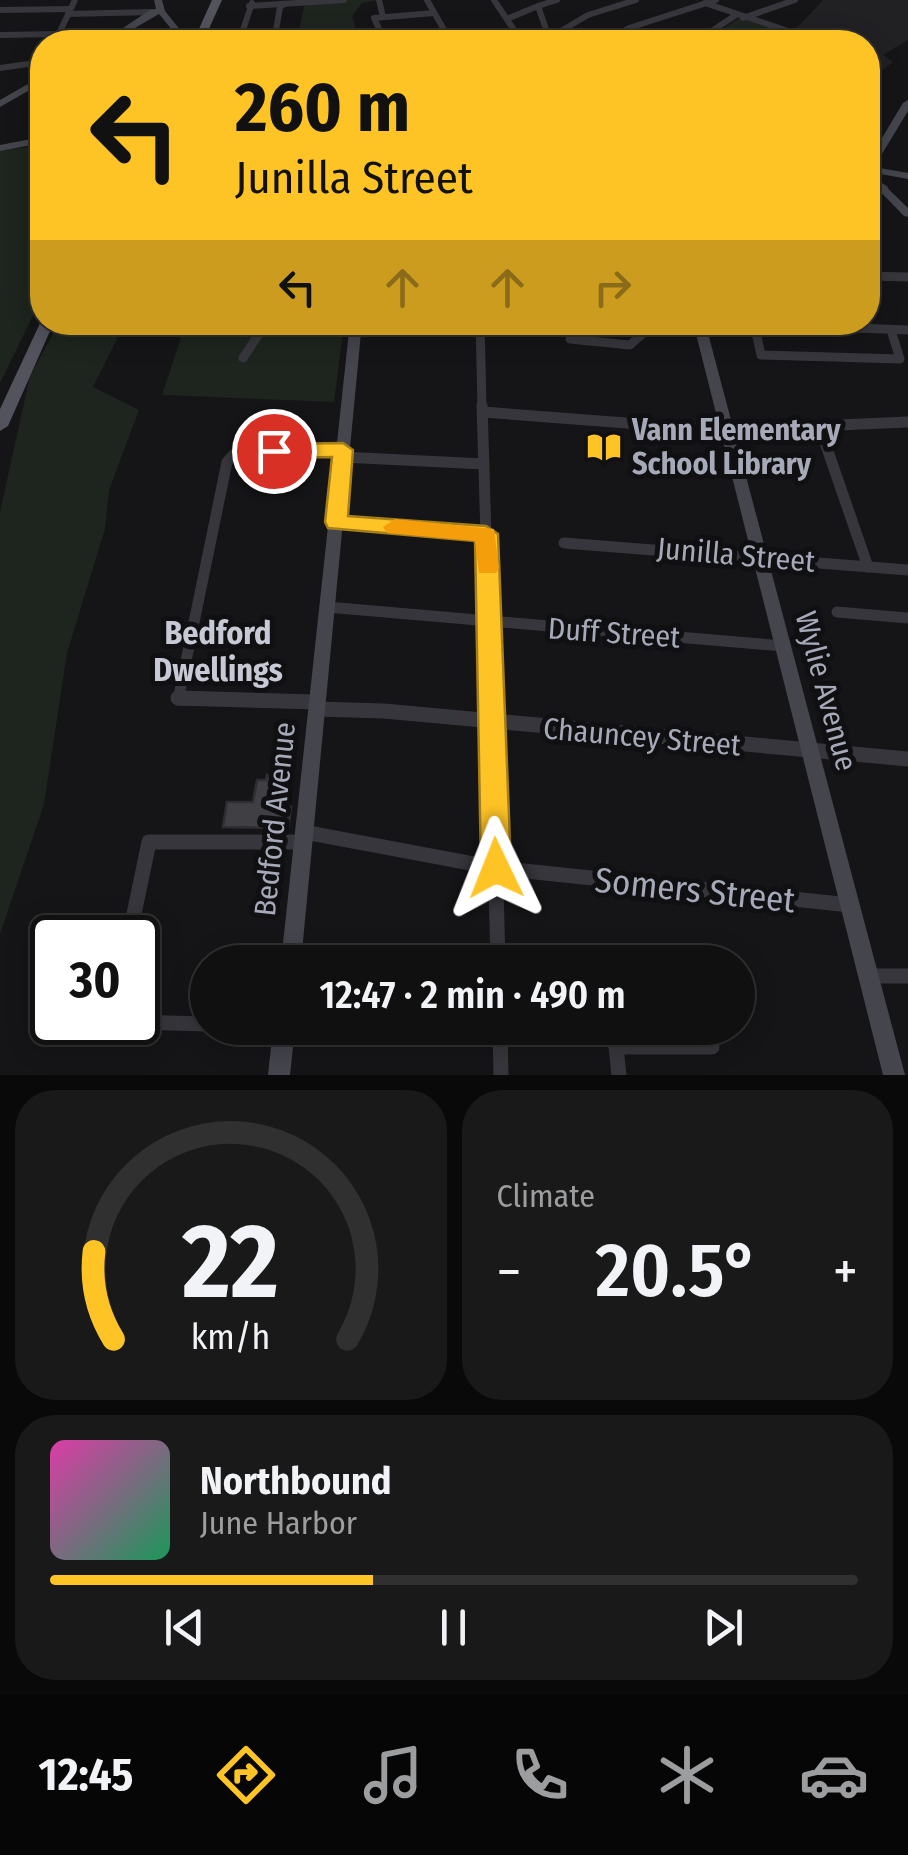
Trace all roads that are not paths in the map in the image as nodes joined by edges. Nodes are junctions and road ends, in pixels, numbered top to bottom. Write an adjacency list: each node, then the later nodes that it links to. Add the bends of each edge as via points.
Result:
1 (75, 0): 17 (street)
2 (158, 0): 18 (street)
3 (221, 0): 26 (main road); 27 (main road)
4 (379, 0): 21 (street)
5 (427, 0): 19 (street)
6 (494, 0): 22 (street)
7 (557, 0): 15 (street)
8 (636, 0): 34 (street, via 588,15)
9 (716, 0): 12 (street)
10 (796, 0): 20 (street)
11 (342, 1): 14 (street)
12 (702, 2): 20 (street); 35 (street)
13 (252, 3): 14 (street); 28 (street)
14 (286, 3): 29 (street)
15 (538, 6): 22 (street); 33 (street)
16 (0, 10): 17 (street)
17 (69, 11): 18 (street); 23 (street)
18 (157, 11): 24 (street); 25 (street)
19 (434, 12): 21 (street); 31 (street)
20 (739, 16): 36 (street); 37 (street)
21 (384, 17): 30 (street, via 374,18)
22 (507, 19): 32 (street)
23 (61, 30)
24 (126, 30)
25 (175, 30)
26 (205, 30)
27 (210, 30)
28 (243, 30)
29 (278, 30)
30 (380, 30)
31 (444, 30)
32 (514, 30)
33 (549, 30)
34 (568, 30)
35 (626, 30)
36 (715, 30)
37 (784, 30)
38 (0, 35): 39 (street)
39 (30, 37)
40 (30, 64): 41 (street)
41 (0, 68)
42 (30, 84): 44 (street)
43 (908, 103): 45 (street)
44 (0, 104)
45 (880, 140)
46 (30, 143): 47 (street)
47 (0, 148)
48 (880, 171): 49 (street)
49 (908, 176)
50 (880, 185): 52 (street)
51 (880, 190): 52 (street)
52 (884, 190): 53 (street)
53 (908, 214)
54 (880, 276): 55 (street)
55 (908, 277)
56 (880, 329): 57 (street)
57 (891, 330): 58 (street); 66 (street, via 900,359 760,355)
58 (908, 330)
59 (31, 335): 69 (main road)
60 (41, 335): 72 (main road)
61 (258, 335): 68 (street)
62 (355, 335): 75 (street, Bedford Avenue)
63 (480, 335): 70 (street)
64 (646, 335): 67 (street, via 630,345)
65 (705, 335): 74 (street, Wylie Avenue)
66 (756, 335)
67 (570, 339)
68 (243, 358)
69 (0, 400)
70 (482, 412): 74 (street); 76 (street)
71 (908, 422): 73 (street)
72 (0, 426)
73 (820, 428): 74 (street); 81 (street)
74 (727, 430): 80 (street, Wylie Avenue)
75 (342, 454): 76 (street); 77 (street, Bedford Avenue); 88 (street, Chauncey Street, via 245,451 227,462 178,700)
76 (484, 464): 78 (street)
77 (336, 522): 78 (street); 83 (street, Bedford Avenue)
78 (486, 534): 86 (street)
79 (564, 543): 80 (street, Junilla Street)
80 (760, 558): 81 (street, Junilla Street); 87 (street, Wylie Avenue)
81 (868, 567): 82 (street, Junilla Street)
82 (908, 570)
83 (327, 608): 86 (street, Duff Street); 88 (street, Bedford Avenue)
84 (838, 612): 85 (street)
85 (908, 618)
86 (489, 623): 87 (street, Duff Street); 89 (street)
87 (783, 646): 90 (street, Wylie Avenue)
88 (317, 706): 89 (street, Chauncey Street); 92 (street, Bedford Avenue)
89 (492, 724): 90 (street, Chauncey Street); 93 (street)
90 (810, 752): 91 (street, Chauncey Street); 94 (street, Wylie Avenue)
91 (908, 759)
92 (303, 837): 93 (street, Somers Street); 95 (street, Somers Street, via 148,842); 96 (street, Bedford Avenue)
93 (496, 868): 94 (street, Somers Street); 97 (street)
94 (850, 905): 98 (street, Wylie Avenue)
95 (134, 915)
96 (293, 945)
97 (498, 945)
98 (869, 976): 99 (street); 109 (street, Wylie Avenue)
99 (908, 976)
100 (160, 1023): 101 (street)
101 (190, 1024)
102 (282, 1045): 106 (street)
103 (500, 1045): 107 (street)
104 (616, 1047): 105 (street); 108 (street)
105 (712, 1047)
106 (279, 1075)
107 (501, 1075)
108 (619, 1075)
109 (894, 1075)

